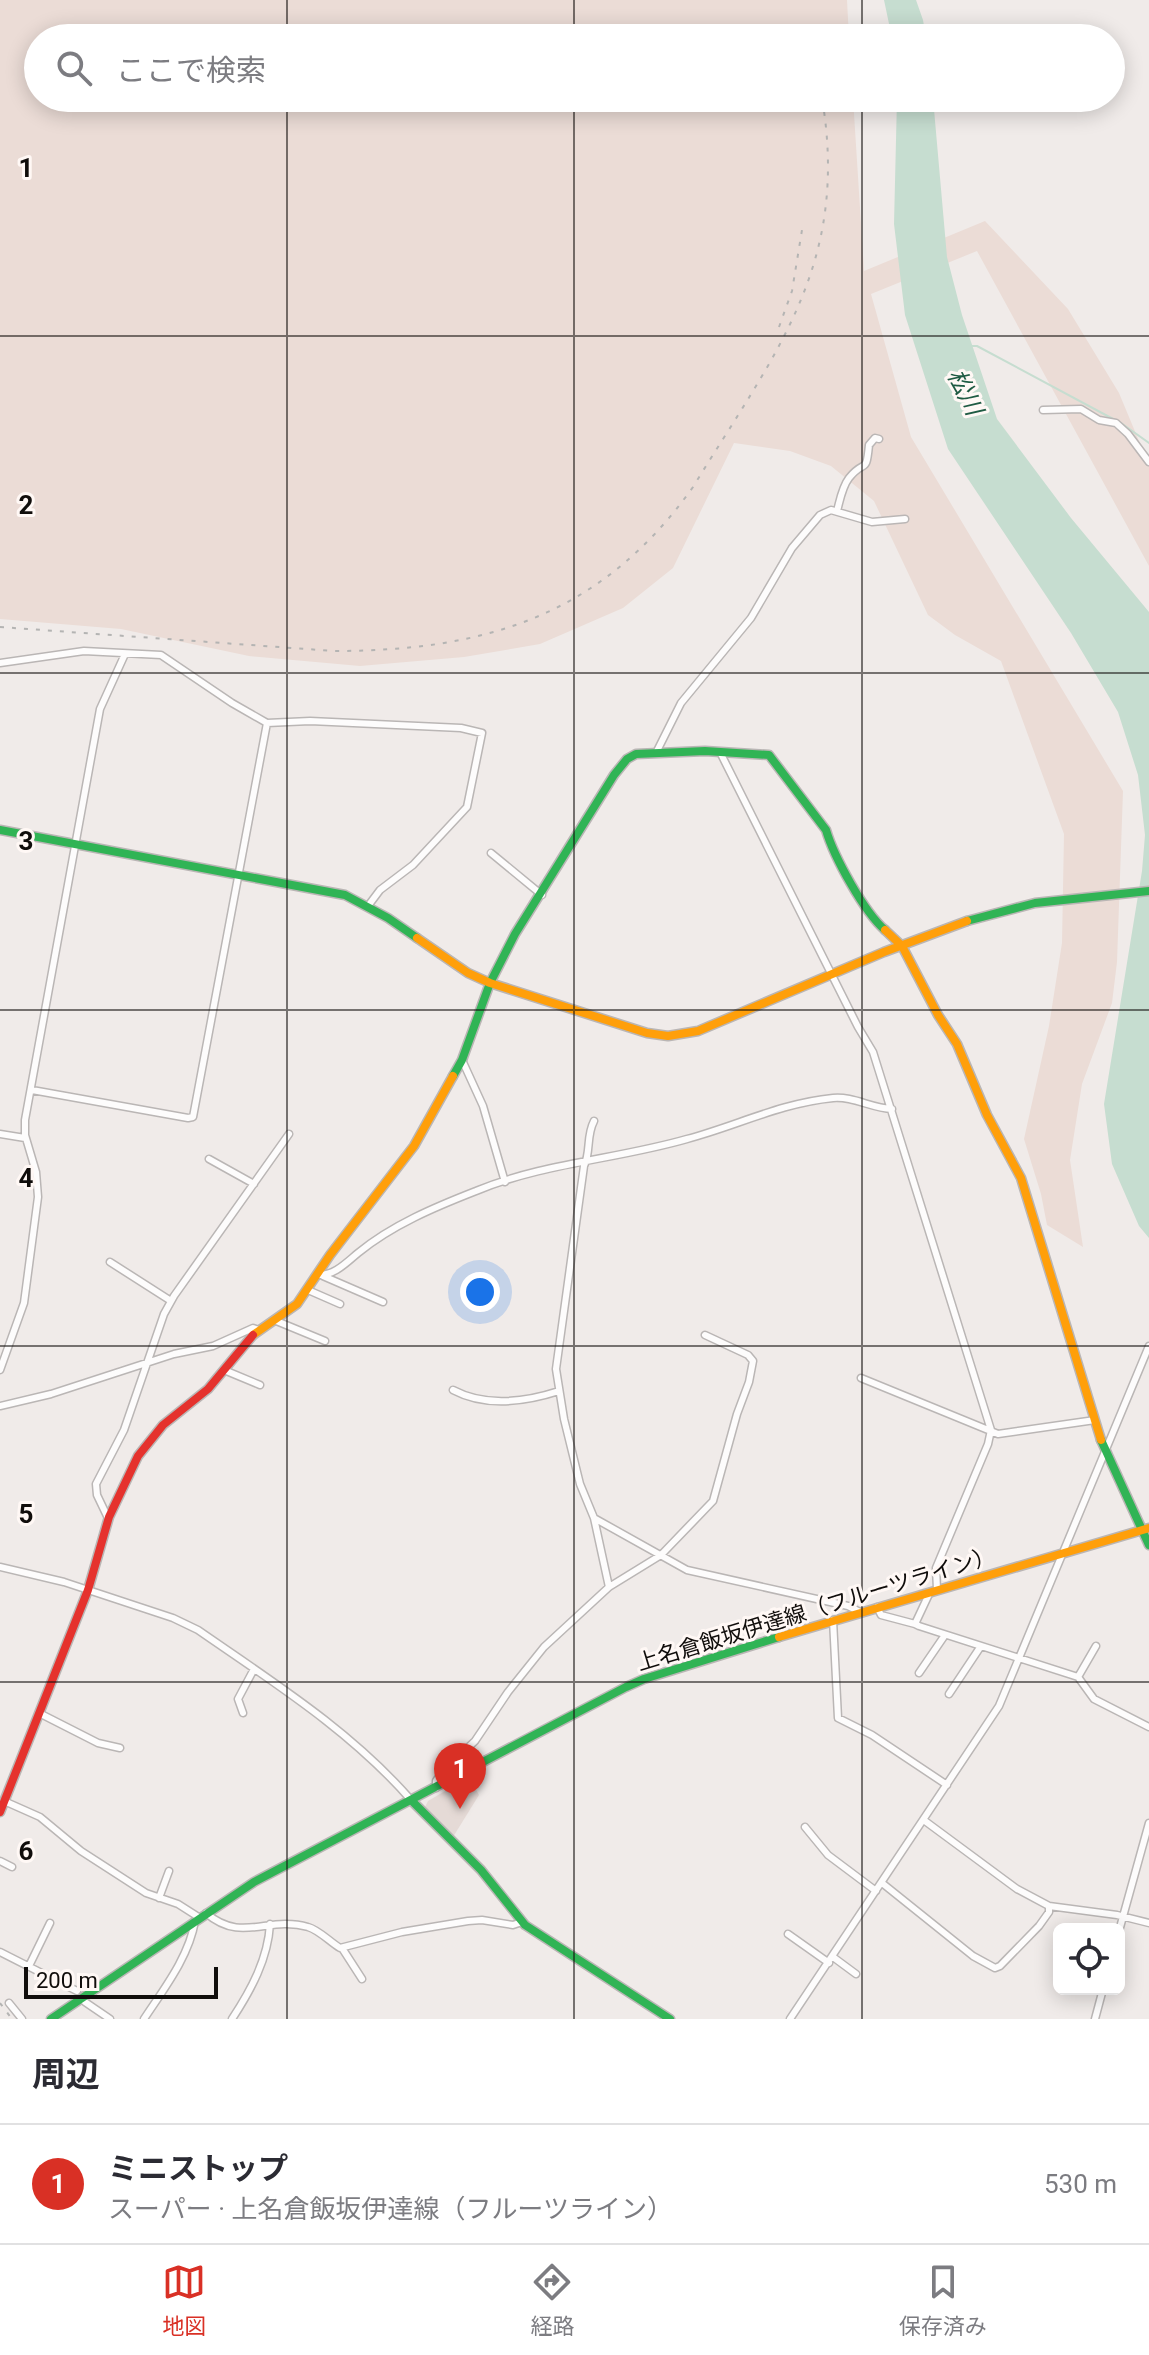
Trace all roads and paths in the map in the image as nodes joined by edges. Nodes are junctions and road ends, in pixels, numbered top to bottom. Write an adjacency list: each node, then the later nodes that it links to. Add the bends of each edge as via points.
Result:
1 (1043, 410): 3 (street, via 1081,409 1116,423)
2 (879, 439): 4 (street, via 869,445 869,460 847,483)
3 (1149, 462)
4 (837, 511): 5 (street, via 872,522); 10 (street, via 824,512 801,535 751,618 681,703)
5 (905, 519)
6 (125, 654): 7 (street, via 73,651); 8 (street, via 166,656); 12 (street, via 102,700)
7 (0, 663)
8 (267, 723): 14 (street); 17 (street, via 461,728 483,734 467,807)
9 (720, 752): 10 (street); 18 (street, via 769,755 826,830 873,916); 19 (street)
10 (656, 753): 16 (street, via 636,754 623,762)
11 (0, 830): 12 (street)
12 (76, 844): 14 (street); 22 (street)
13 (491, 853): 16 (street)
14 (239, 875): 17 (street, via 326,890); 22 (street, via 192,1118)
15 (1149, 891): 18 (street, via 1048,901 989,914)
16 (542, 895): 20 (street)
17 (368, 906): 20 (street)
18 (901, 945): 19 (street); 51 (street, via 957,1044 1021,1178)
19 (832, 974): 20 (street, via 713,1025 673,1036 639,1031); 23 (street, via 873,1052)
20 (490, 983): 21 (street)
21 (462, 1060): 30 (street, via 483,1106); 33 (street, via 414,1146)
22 (32, 1090): 27 (street)
23 (892, 1109): 29 (street, via 849,1098 823,1099); 52 (street)
24 (594, 1121): 29 (street)
25 (0, 1134): 27 (street)
26 (289, 1134): 31 (street)
27 (25, 1138): 44 (street, via 38,1197 22,1311)
28 (209, 1159): 31 (street)
29 (586, 1163): 30 (street); 49 (street, via 565,1291 556,1369)
30 (505, 1182): 33 (street, via 411,1220 330,1275)
31 (254, 1184): 35 (street)
32 (110, 1262): 35 (street)
33 (320, 1276): 34 (street); 36 (street)
34 (308, 1290): 37 (street); 38 (street)
35 (171, 1301): 43 (street)
36 (383, 1302)
37 (340, 1304)
38 (274, 1320): 39 (street); 41 (street)
39 (259, 1330): 43 (street); 45 (street)
40 (705, 1335): 59 (street, via 751,1357 749,1382 713,1501)
41 (325, 1341)
42 (1149, 1346): 53 (street)
43 (149, 1362): 50 (street); 54 (street, via 124,1430 96,1484)
44 (0, 1370)
45 (224, 1370): 47 (street); 54 (street, via 147,1443)
46 (861, 1378): 52 (street)
47 (260, 1385)
48 (453, 1390): 49 (street, via 505,1401)
49 (559, 1391): 55 (street, via 584,1499)
50 (0, 1406)
51 (1095, 1420): 52 (street); 53 (street)
52 (991, 1432): 63 (street, via 936,1568)
53 (1104, 1450): 56 (street); 58 (street)
54 (108, 1518): 62 (street)
55 (594, 1518): 59 (street); 61 (street)
56 (1146, 1529): 57 (street); 58 (street, 上名倉飯坂伊達線（フルーツライン）)
57 (1149, 1545)
58 (1063, 1552): 63 (street, 上名倉飯坂伊達線（フルーツライン）); 71 (street)
59 (661, 1555): 61 (street); 65 (street, via 687,1570)
60 (0, 1567): 62 (street)
61 (609, 1587): 81 (street, via 544,1647 475,1741 438,1777)
62 (88, 1590): 72 (street, via 184,1622); 76 (street)
63 (934, 1590): 64 (street, 上名倉飯坂伊達線（フルーツライン）); 67 (street)
64 (877, 1607): 65 (street, 上名倉飯坂伊達線（フルーツライン）); 67 (street, via 881,1615)
65 (860, 1612): 66 (street, 上名倉飯坂伊達線（フルーツライン）)
66 (833, 1620): 80 (street, via 838,1718); 81 (street, 上名倉飯坂伊達線（フルーツライン）, via 644,1679)
67 (915, 1624): 68 (street)
68 (945, 1635): 69 (street); 73 (street)
69 (981, 1646): 71 (street); 75 (street)
70 (1096, 1646): 74 (street)
71 (1020, 1658): 74 (street); 80 (street, via 999,1706)
72 (254, 1669): 77 (street, via 238,1699); 82 (street, via 353,1741)
73 (919, 1673)
74 (1078, 1677): 78 (street, via 1094,1699)
75 (949, 1694)
76 (39, 1713): 79 (street, via 98,1743); 83 (street)
77 (243, 1713)
78 (1149, 1727)
79 (120, 1748)
80 (947, 1785): 84 (street)
81 (436, 1788): 82 (street, 上名倉飯坂伊達線（フルーツライン）)
82 (411, 1800): 95 (street, 上名倉飯坂伊達線（フルーツライン）, via 254,1882); 96 (street, via 481,1870)
83 (2, 1806): 92 (street, via 40,1817 113,1873)
84 (925, 1821): 90 (street); 93 (street, via 1017,1889)
85 (1149, 1823): 94 (street)
86 (805, 1827): 91 (street, via 828,1855)
87 (0, 1861): 88 (street)
88 (12, 1867)
89 (169, 1871): 92 (street)
90 (882, 1883): 91 (street); 93 (street, via 995,1968 1039,1926)
91 (876, 1891): 104 (street)
92 (159, 1898): 95 (street)
93 (1049, 1906): 94 (street)
94 (1123, 1916): 98 (street); 99 (street)
95 (200, 1917): 100 (street, via 232,1928); 114 (street, 上名倉飯坂伊達線（フルーツライン）); 116 (street)
96 (522, 1922): 102 (street, via 468,1921); 118 (street)
97 (50, 1923): 105 (street)
98 (1121, 1923)
99 (1149, 1923)
100 (270, 1924): 102 (street, via 309,1927); 117 (street, via 257,1974)
101 (788, 1934): 104 (street)
102 (342, 1948): 107 (street)
103 (0, 1952): 105 (street)
104 (831, 1960): 106 (street); 119 (street)
105 (29, 1966): 108 (street)
106 (856, 1974)
107 (362, 1979)
108 (77, 1991)
109 (1101, 1995): 120 (street)
110 (85, 2002): 112 (street)
111 (9, 2003): 113 (street)
112 (99, 2016): 115 (street)
113 (22, 2019)
114 (51, 2019)
115 (110, 2019)
116 (144, 2019)
117 (232, 2019)
118 (670, 2019)
119 (790, 2019)
120 (1095, 2019)

